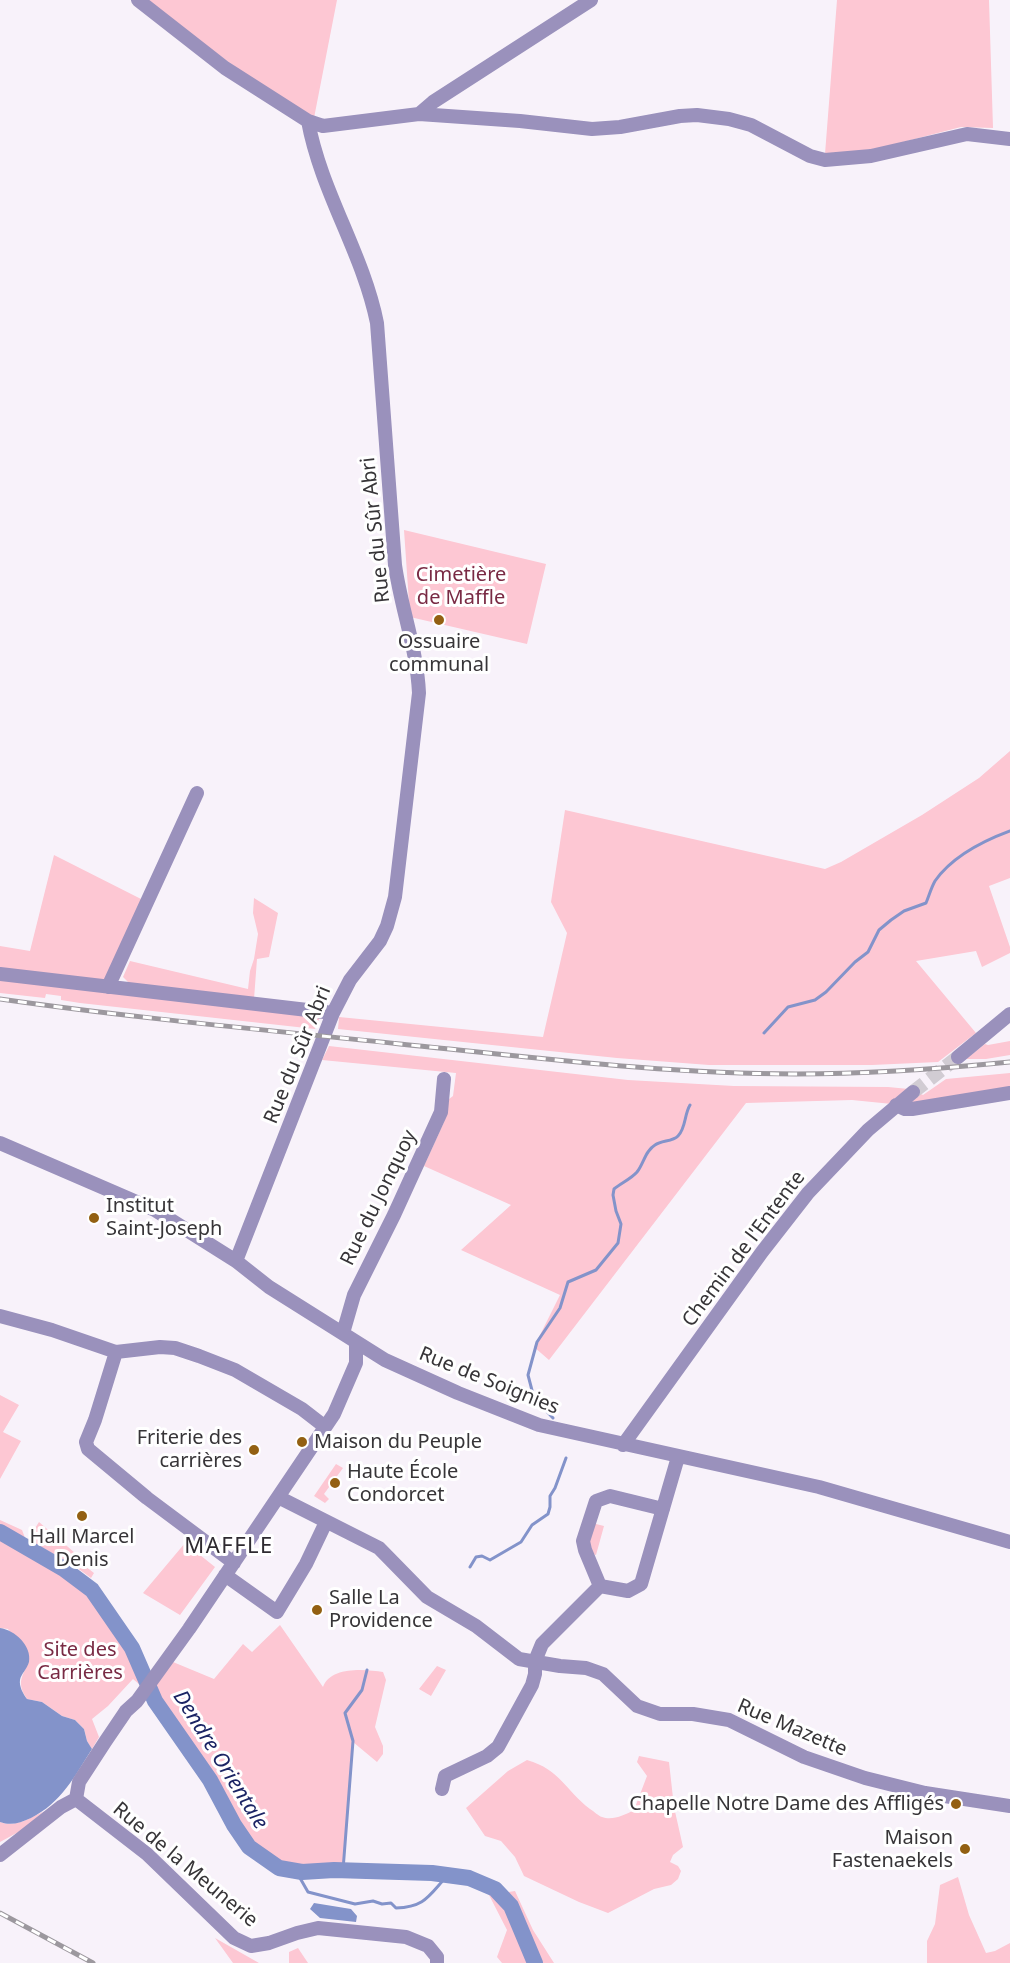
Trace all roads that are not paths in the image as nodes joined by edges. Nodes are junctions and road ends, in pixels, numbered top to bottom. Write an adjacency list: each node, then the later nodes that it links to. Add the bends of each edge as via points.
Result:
1 (138, 0): 4 (street, via 225,68)
2 (591, 0): 3 (street)
3 (419, 114): 4 (street, via 323,126); 5 (street, via 592,129 620,128 680,116 714,117 751,125 825,160 871,156 948,136)
4 (308, 121): 9 (street, Rue du Sûr Abri, via 316,158 374,306 395,565 416,659 419,693 395,897 380,941 350,980)
5 (1010, 139)
6 (196, 793): 8 (street)
7 (0, 974): 8 (street)
8 (108, 987): 9 (street)
9 (333, 1013): 17 (street, Rue du Sûr Abri)
10 (1010, 1014): 11 (street)
11 (958, 1057)
12 (444, 1079): 19 (street, Rue du Jonquoy, via 441,1112 354,1295)
13 (913, 1092): 15 (street, Chemin de l'Entente)
14 (1010, 1093): 15 (street, via 912,1109)
15 (896, 1105): 25 (street, Chemin de l'Entente, via 808,1193)
16 (0, 1143): 17 (street, Rue de Soignies, via 155,1210)
17 (236, 1261): 19 (street, Rue de Soignies, via 269,1287)
18 (0, 1316): 22 (street)
19 (343, 1333): 20 (street, Rue de Soignies)
20 (356, 1342): 21 (street, Rue de Soignies); 23 (street)
21 (370, 1351): 23 (street); 25 (street, Rue de Soignies, via 458,1393 539,1425)
22 (116, 1352): 24 (street, via 160,1347 199,1356 235,1370); 31 (street, via 86,1442 88,1449)
23 (356, 1363): 24 (street, via 341,1401)
24 (324, 1426): 27 (street)
25 (622, 1445): 26 (street, Rue de Soignies)
26 (678, 1457): 28 (street); 30 (street, Rue de Soignies, via 819,1487)
27 (278, 1497): 29 (street, Rue Mazette); 31 (street)
28 (663, 1509): 33 (street, via 641,1584 628,1591); 33 (street, via 610,1496 596,1501 583,1541)
29 (326, 1522): 32 (street, via 277,1612); 34 (street, Rue Mazette, via 379,1548 427,1597 476,1626 519,1659)
30 (1010, 1542)
31 (234, 1563): 32 (street)
32 (225, 1575): 36 (street, via 137,1701 126,1711 79,1782)
33 (600, 1586): 34 (street, via 542,1644)
34 (536, 1661): 35 (street, via 532,1685 498,1747 445,1776); 37 (street, Rue Mazette, via 603,1674 637,1706 660,1713 729,1720 842,1771 925,1793)
35 (442, 1789)
36 (76, 1799): 38 (street); 39 (street, Rue de la Meunerie, via 147,1854 234,1938 251,1946 318,1928 406,1937 428,1946)
37 (1010, 1806)
38 (0, 1855)
39 (437, 1963)

